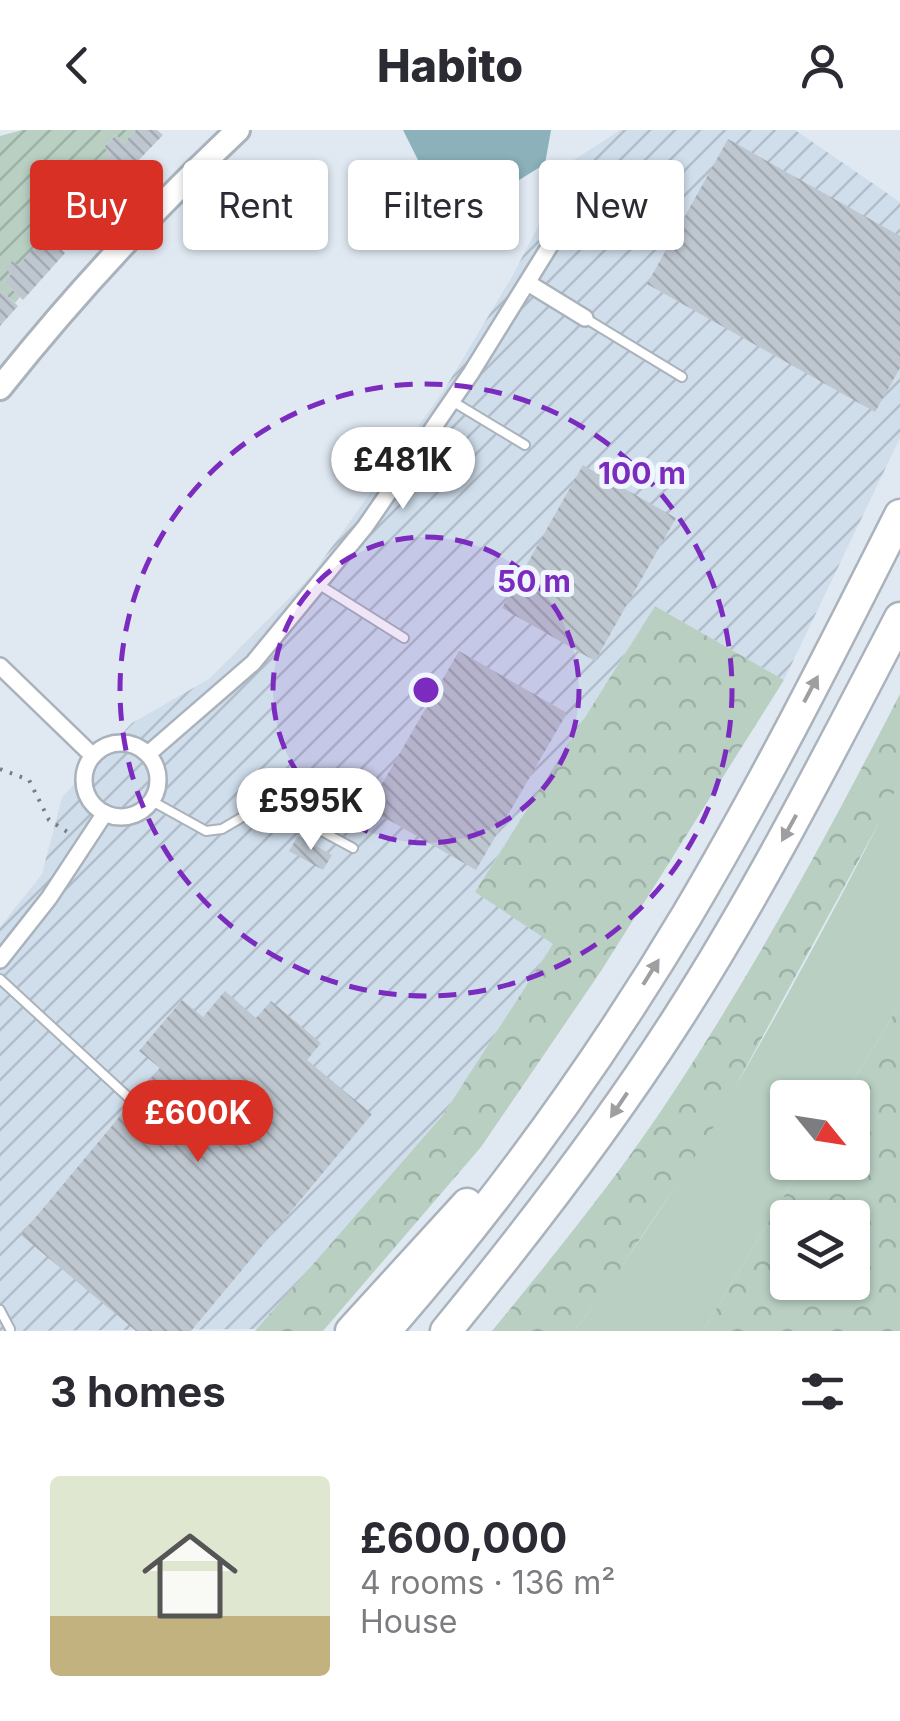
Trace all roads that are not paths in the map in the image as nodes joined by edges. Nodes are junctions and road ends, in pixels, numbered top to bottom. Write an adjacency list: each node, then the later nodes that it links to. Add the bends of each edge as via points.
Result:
1 (238, 130): 6 (main road, via 119,248)
2 (548, 250): 3 (street)
3 (528, 283): 4 (street); 7 (street)
4 (585, 318): 5 (lane)
5 (682, 378)
6 (0, 388)
7 (452, 400): 8 (lane); 10 (street)
8 (525, 445)
9 (900, 515): 21 (highway, one-way to 9, via 740,821)
10 (318, 584): 12 (lane); 14 (street, via 253,664)
11 (900, 618): 27 (highway, one-way to 27, via 751,897 677,1020 532,1226)
12 (404, 638)
13 (0, 666): 15 (street)
14 (148, 754): 15 (street, via 120,743); 16 (street, via 158,776)
15 (93, 756): 17 (street, via 85,788)
16 (152, 801): 17 (street, via 130,816); 18 (lane, via 206,831 268,802)
17 (104, 813): 19 (street)
18 (353, 848)
19 (0, 960)
20 (0, 980): 22 (lane)
21 (626, 1012): 25 (highway, via 489,1180); 26 (highway, via 483,1214)
22 (128, 1097)
23 (0, 1310): 24 (lane)
24 (10, 1329)
25 (350, 1331)
26 (386, 1331)
27 (446, 1331)

